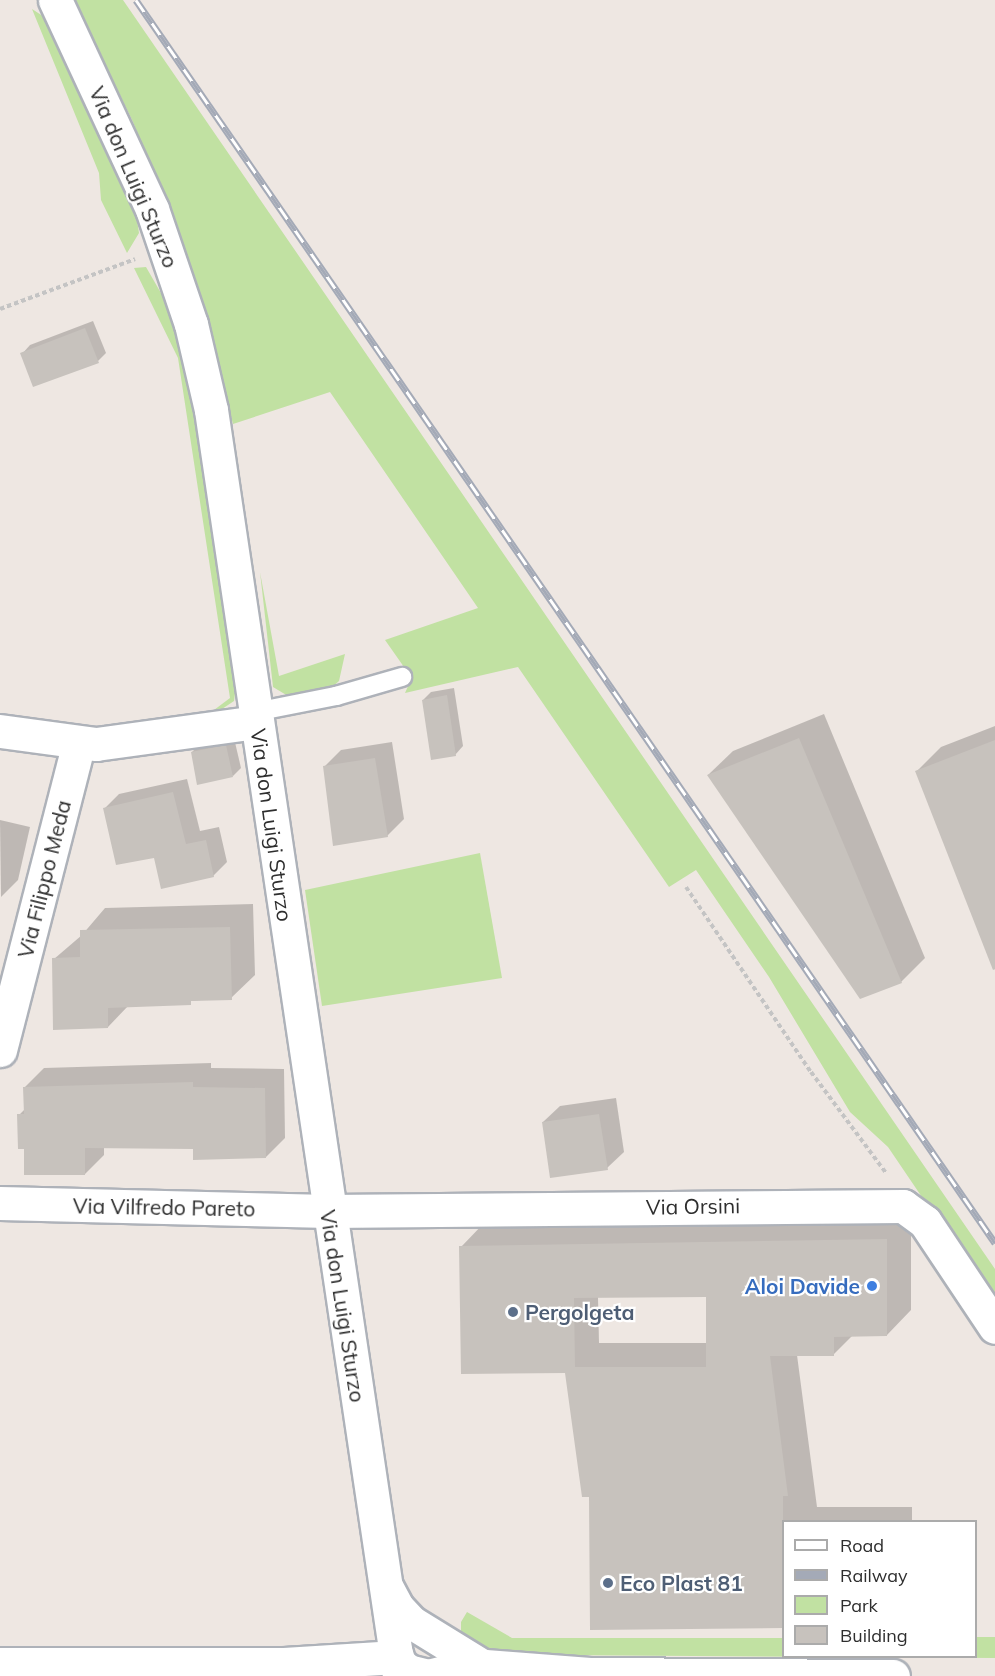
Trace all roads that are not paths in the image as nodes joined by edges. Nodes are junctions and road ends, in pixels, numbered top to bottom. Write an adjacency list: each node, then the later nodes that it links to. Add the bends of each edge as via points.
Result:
1 (55, 0): 3 (street, Via don Luigi Sturzo, via 141,182 191,324 213,422)
2 (402, 676): 3 (lane)
3 (256, 717): 5 (street, via 132,741); 8 (street, Via don Luigi Sturzo)
4 (0, 731): 5 (street)
5 (79, 743): 6 (street, Via Filippo Meda)
6 (0, 1050)
7 (0, 1203): 8 (street, Via Vilfredo Pareto)
8 (328, 1211): 9 (street, Via Orsini, via 893,1205 919,1214); 10 (street, Via don Luigi Sturzo)
9 (995, 1327)
10 (384, 1575): 11 (street, via 387,1591 404,1616); 12 (street, Via don Luigi Sturzo)
11 (437, 1640): 12 (street, via 411,1639 402,1647); 14 (street)
12 (397, 1661): 13 (street); 15 (street, via 408,1671)
13 (0, 1664)
14 (481, 1665): 15 (street, via 465,1665); 16 (street, via 590,1674)
15 (433, 1675)
16 (893, 1676)

